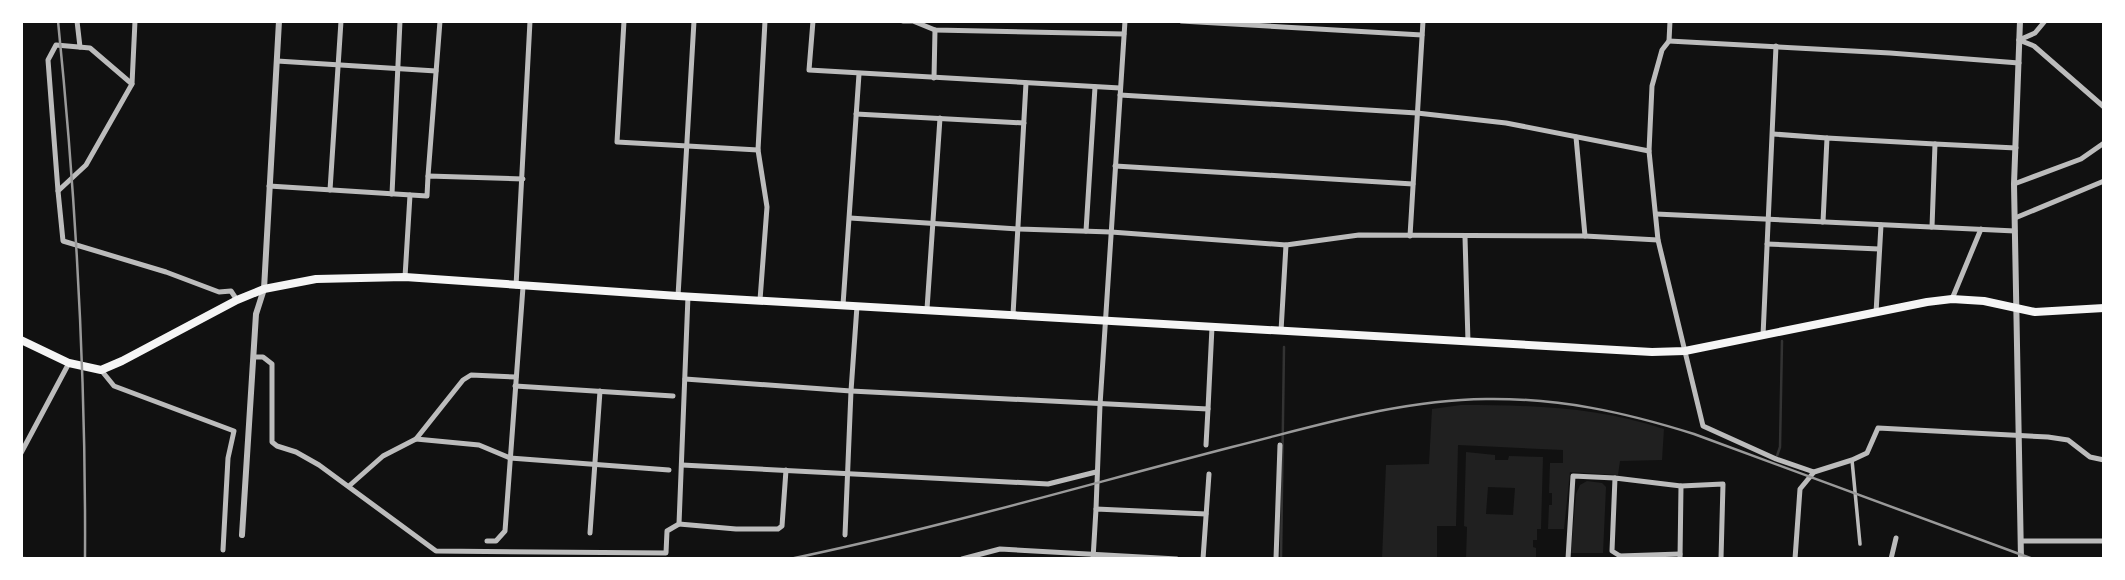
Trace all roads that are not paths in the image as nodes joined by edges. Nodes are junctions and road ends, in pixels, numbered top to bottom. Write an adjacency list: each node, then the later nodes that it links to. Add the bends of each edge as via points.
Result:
1 (77, 21): 27 (street)
2 (135, 21): 37 (street)
3 (279, 21): 29 (street)
4 (341, 21): 31 (street)
5 (400, 21): 32 (street)
6 (440, 21): 33 (street)
7 (530, 21): 56 (street)
8 (624, 21): 50 (street, via 617,142)
9 (694, 21): 50 (street)
10 (765, 21): 52 (street)
11 (813, 21): 34 (street, via 809,70)
12 (903, 21): 21 (street)
13 (1125, 21): 23 (street)
14 (1181, 21): 20 (street)
15 (1366, 21): 22 (street)
16 (1423, 21): 24 (street)
17 (1670, 21): 26 (street)
18 (2020, 21): 25 (street)
19 (2045, 21): 25 (street, via 2035,33)
20 (1231, 22): 22 (street)
21 (935, 30): 23 (street); 35 (street)
22 (1366, 32): 24 (street)
23 (1124, 34): 39 (street)
24 (1422, 35): 41 (street)
25 (2019, 40): 30 (street); 40 (street, via 2034,46)
26 (1669, 41): 28 (street); 53 (street, via 1652,86)
27 (80, 47): 37 (street, via 90,48); 62 (street, via 56,45 48,60)
28 (1776, 47): 30 (street); 45 (street)
29 (277, 61): 31 (street); 60 (street)
30 (2019, 63): 51 (street)
31 (338, 65): 32 (street); 61 (street)
32 (397, 68): 33 (street); 63 (street)
33 (436, 71): 55 (street)
34 (859, 74): 35 (street); 42 (street)
35 (934, 78): 36 (street)
36 (1027, 83): 38 (street); 44 (street)
37 (132, 84): 62 (street, via 86,165)
38 (1095, 87): 39 (street); 75 (street)
39 (1120, 91): 41 (street); 54 (street)
40 (2104, 107)
41 (1417, 113): 46 (street); 58 (street)
42 (856, 114): 43 (street); 66 (street)
43 (940, 118): 44 (street); 70 (street)
44 (1024, 123): 73 (street)
45 (1773, 134): 47 (street); 67 (street)
46 (1576, 137): 53 (street); 79 (street)
47 (1827, 138): 49 (street); 69 (street)
48 (2104, 143): 59 (street, via 2081,159)
49 (1935, 144): 51 (street); 72 (street)
50 (687, 146): 52 (street); 88 (street)
51 (2016, 148): 59 (street)
52 (758, 150): 92 (street, via 767,207)
53 (1649, 151): 65 (street)
54 (1115, 166): 58 (street); 77 (street)
55 (428, 176): 56 (street); 64 (street, via 427,196)
56 (523, 179): 86 (street)
57 (2104, 181): 68 (street)
58 (1413, 184): 78 (street)
59 (2014, 184): 68 (street)
60 (269, 186): 61 (street); 87 (street)
61 (330, 190): 63 (street)
62 (58, 191): 91 (street, via 63,241 219,292 233,292)
63 (392, 194): 64 (street)
64 (410, 195): 85 (street)
65 (1656, 214): 67 (street); 81 (street)
66 (850, 218): 70 (street); 93 (street)
67 (1768, 218): 69 (street); 82 (street)
68 (2015, 218): 76 (street)
69 (1823, 222): 71 (street)
70 (933, 223): 73 (street); 96 (street)
71 (1881, 225): 72 (street); 84 (street)
72 (1932, 228): 74 (street)
73 (1019, 229): 75 (street); 99 (street)
74 (1982, 229): 76 (street); 90 (street)
75 (1086, 231): 77 (street)
76 (2015, 231): 97 (street)
77 (1111, 232): 83 (street); 100 (street)
78 (1410, 236): 80 (street); 83 (street, via 1359,235)
79 (1585, 236): 80 (street); 81 (street)
80 (1465, 237): 105 (street)
81 (1658, 240): 106 (street)
82 (1768, 244): 84 (street); 103 (street)
83 (1286, 245): 102 (street)
84 (1879, 249): 98 (street)
85 (405, 277): 86 (main road); 87 (main road, via 316,279)
86 (519, 286): 88 (main road); 110 (street)
87 (264, 289): 91 (main road); 107 (street, via 256,314)
88 (678, 296): 89 (main road)
89 (688, 296): 92 (main road); 111 (street)
90 (1952, 299): 97 (main road); 98 (main road)
91 (237, 300): 109 (main road)
92 (760, 300): 93 (main road)
93 (843, 305): 94 (main road)
94 (857, 306): 96 (main road); 114 (street)
95 (2104, 308): 97 (main road)
96 (927, 309): 99 (main road)
97 (2017, 309): 118 (street)
98 (1876, 313): 103 (main road)
99 (1013, 315): 100 (main road)
100 (1105, 321): 101 (main road); 116 (street)
101 (1212, 326): 102 (main road); 117 (street)
102 (1281, 331): 105 (main road)
103 (1763, 336): 106 (main road)
104 (21, 340): 108 (main road)
105 (1468, 342): 106 (main road)
106 (1685, 351): 131 (street, via 1703,426)
107 (254, 357): 135 (street, via 272,363 272,442); 141 (street)
108 (69, 363): 109 (main road); 122 (street)
109 (101, 370): 148 (street, via 114,386 234,431)
110 (516, 377): 112 (street); 119 (street, via 471,375)
111 (685, 380): 114 (street); 127 (street)
112 (515, 386): 113 (street); 123 (street)
113 (600, 391): 115 (street); 126 (street)
114 (850, 391): 116 (street); 132 (street)
115 (673, 397)
116 (1100, 405): 117 (street); 130 (street)
117 (1208, 409): 120 (street)
118 (2020, 435): 124 (street, via 1878,428 1867,453); 125 (street, via 2068,440 2090,457); 145 (street)
119 (416, 439): 123 (street, via 479,445); 135 (street, via 383,456)
120 (1206, 445)
121 (1280, 445): 155 (street)
122 (21, 453)
123 (510, 458): 126 (street); 144 (street, via 505,531 496,541)
124 (1852, 460): 131 (street); 147 (street)
125 (2104, 460)
126 (595, 464): 128 (street); 140 (street)
127 (682, 465): 129 (street); 139 (street)
128 (669, 470)
129 (786, 470): 132 (street); 139 (street, via 782,526 778,529)
130 (1096, 472): 132 (street, via 1048,484); 137 (street)
131 (1814, 472): 158 (street, via 1801,489)
132 (849, 473): 142 (street)
133 (1209, 474): 138 (street)
134 (1615, 478): 136 (street); 151 (street, via 1612,551); 156 (street, via 1573,476)
135 (349, 486): 139 (street, via 436,551 666,554 667,531)
136 (1681, 486): 150 (street); 157 (street, via 1723,484)
137 (1096, 509): 138 (street); 149 (street)
138 (1206, 514): 154 (street)
139 (679, 524)
140 (590, 533)
141 (242, 535)
142 (845, 535)
143 (1896, 538): 159 (street)
144 (487, 541)
145 (2021, 541): 146 (street); 160 (street)
146 (2104, 541)
147 (1860, 544)
148 (223, 550)
149 (1093, 556): 152 (street, via 1000,549); 153 (street)
150 (1680, 556): 151 (street)
151 (1620, 558)
152 (962, 559)
153 (1177, 559)
154 (1203, 559)
155 (1276, 559)
156 (1568, 559)
157 (1721, 559)
158 (1795, 559)
159 (1891, 559)
160 (2021, 559)

